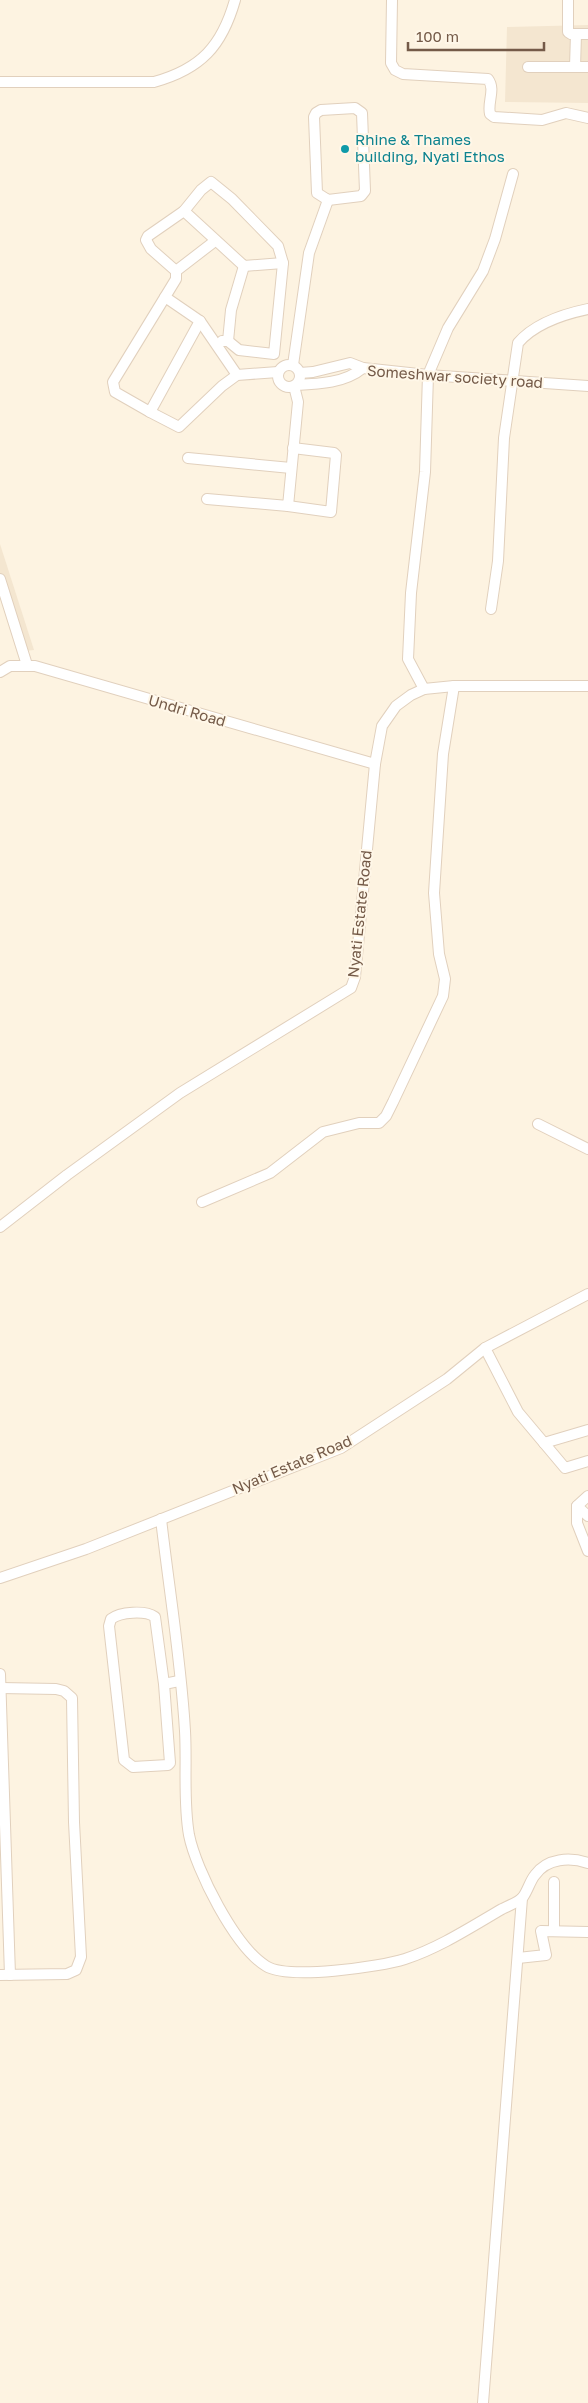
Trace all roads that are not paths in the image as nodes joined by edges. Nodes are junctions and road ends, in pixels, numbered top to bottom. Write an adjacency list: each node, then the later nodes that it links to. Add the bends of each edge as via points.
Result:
1 (235, 0): 9 (street, via 227,27 211,50 182,72 166,78 154,82)
2 (392, 0): 10 (street, via 391,63 395,70 403,74 488,79 492,88 488,108 494,117 542,120 566,113)
3 (568, 0): 4 (street, via 568,32)
4 (576, 34): 5 (street); 7 (street)
5 (588, 34)
6 (528, 67): 7 (street)
7 (575, 67): 8 (street)
8 (588, 67)
9 (0, 82)
10 (588, 118)
11 (513, 174): 27 (street, via 483,271 448,328)
12 (328, 200): 12 (street, via 317,193 314,117 321,110 359,109 363,122 366,191 360,196); 24 (street, via 309,253)
13 (184, 211): 14 (street); 15 (street, via 211,182 274,242); 17 (street, via 146,240 151,249)
14 (215, 241): 16 (street); 17 (street)
15 (284, 263): 16 (street); 22 (street, via 274,354 239,350)
16 (244, 266): 22 (street, via 231,310)
17 (176, 271): 18 (street, via 176,279)
18 (165, 297): 20 (street); 31 (street, via 114,382 115,392)
19 (588, 309): 28 (street, via 544,323 525,335 518,343)
20 (200, 321): 21 (street); 31 (street)
21 (213, 340): 22 (street); 26 (street)
22 (228, 341)
23 (363, 368): 24 (street, via 350,363 314,372); 27 (street, Someshwar society road); 29 (street, Someshwar society road, via 353,376)
24 (297, 369): 25 (street, via 283,366); 29 (street)
25 (278, 372): 26 (street); 29 (street, via 278,380 283,386)
26 (237, 375): 31 (street, via 179,427)
27 (428, 375): 28 (street, Someshwar society road); 43 (street, via 425,472 411,593 408,659)
28 (514, 381): 30 (street, Someshwar society road); 38 (street, via 504,438 498,561)
29 (295, 386): 32 (street, via 298,402)
30 (588, 386)
31 (150, 412)
32 (293, 448): 34 (street); 36 (street, via 334,452 336,455 331,512)
33 (188, 458): 34 (street)
34 (291, 468): 36 (street)
35 (207, 498): 36 (street)
36 (288, 506)
37 (0, 579): 39 (street)
38 (491, 609)
39 (27, 665): 40 (street, Undri Road, via 10,666); 44 (street, Undri Road)
40 (0, 672)
41 (454, 686): 42 (street, Nyati Estate Road); 43 (street, Nyati Estate Road); 47 (street, via 442,754 434,893 439,954 445,979 443,996 393,1102 379,1123 352,1124 323,1132 270,1173)
42 (588, 686)
43 (424, 689): 44 (street, Nyati Estate Road, via 396,706 382,726)
44 (375, 764): 48 (street, Nyati Estate Road, via 355,977 351,988 180,1093 67,1174)
45 (538, 1124): 46 (street)
46 (588, 1149)
47 (202, 1202)
48 (0, 1227)
49 (588, 1294): 50 (street, Nyati Estate Road)
50 (485, 1348): 52 (street, via 518,1412); 57 (street, Nyati Estate Road, via 446,1379 341,1448)
51 (588, 1430): 52 (street)
52 (544, 1443): 53 (street, via 565,1468)
53 (588, 1461)
54 (588, 1496): 55 (street)
55 (577, 1506): 56 (street); 58 (street, via 577,1523)
56 (588, 1516)
57 (161, 1519): 59 (street, Nyati Estate Road); 61 (street)
58 (588, 1550)
59 (0, 1578)
60 (0, 1674): 63 (street)
61 (179, 1681): 62 (street); 66 (street, via 185,1729 186,1808 190,1836 198,1862 237,1937 266,1967 300,1973 405,1959 456,1936)
62 (164, 1684): 62 (street, via 170,1763 132,1767 124,1760 109,1626 111,1619 143,1613 155,1617)
63 (1, 1688): 70 (street); 70 (street, via 64,1690 72,1698 81,1961 76,1970 67,1974)
64 (588, 1863): 66 (street, via 562,1860 545,1865 535,1874)
65 (554, 1882): 67 (street)
66 (522, 1898): 69 (street)
67 (554, 1931): 68 (street); 69 (street, via 541,1931 546,1955)
68 (588, 1932)
69 (518, 1958): 71 (street)
70 (5, 1975)
71 (483, 2403)

